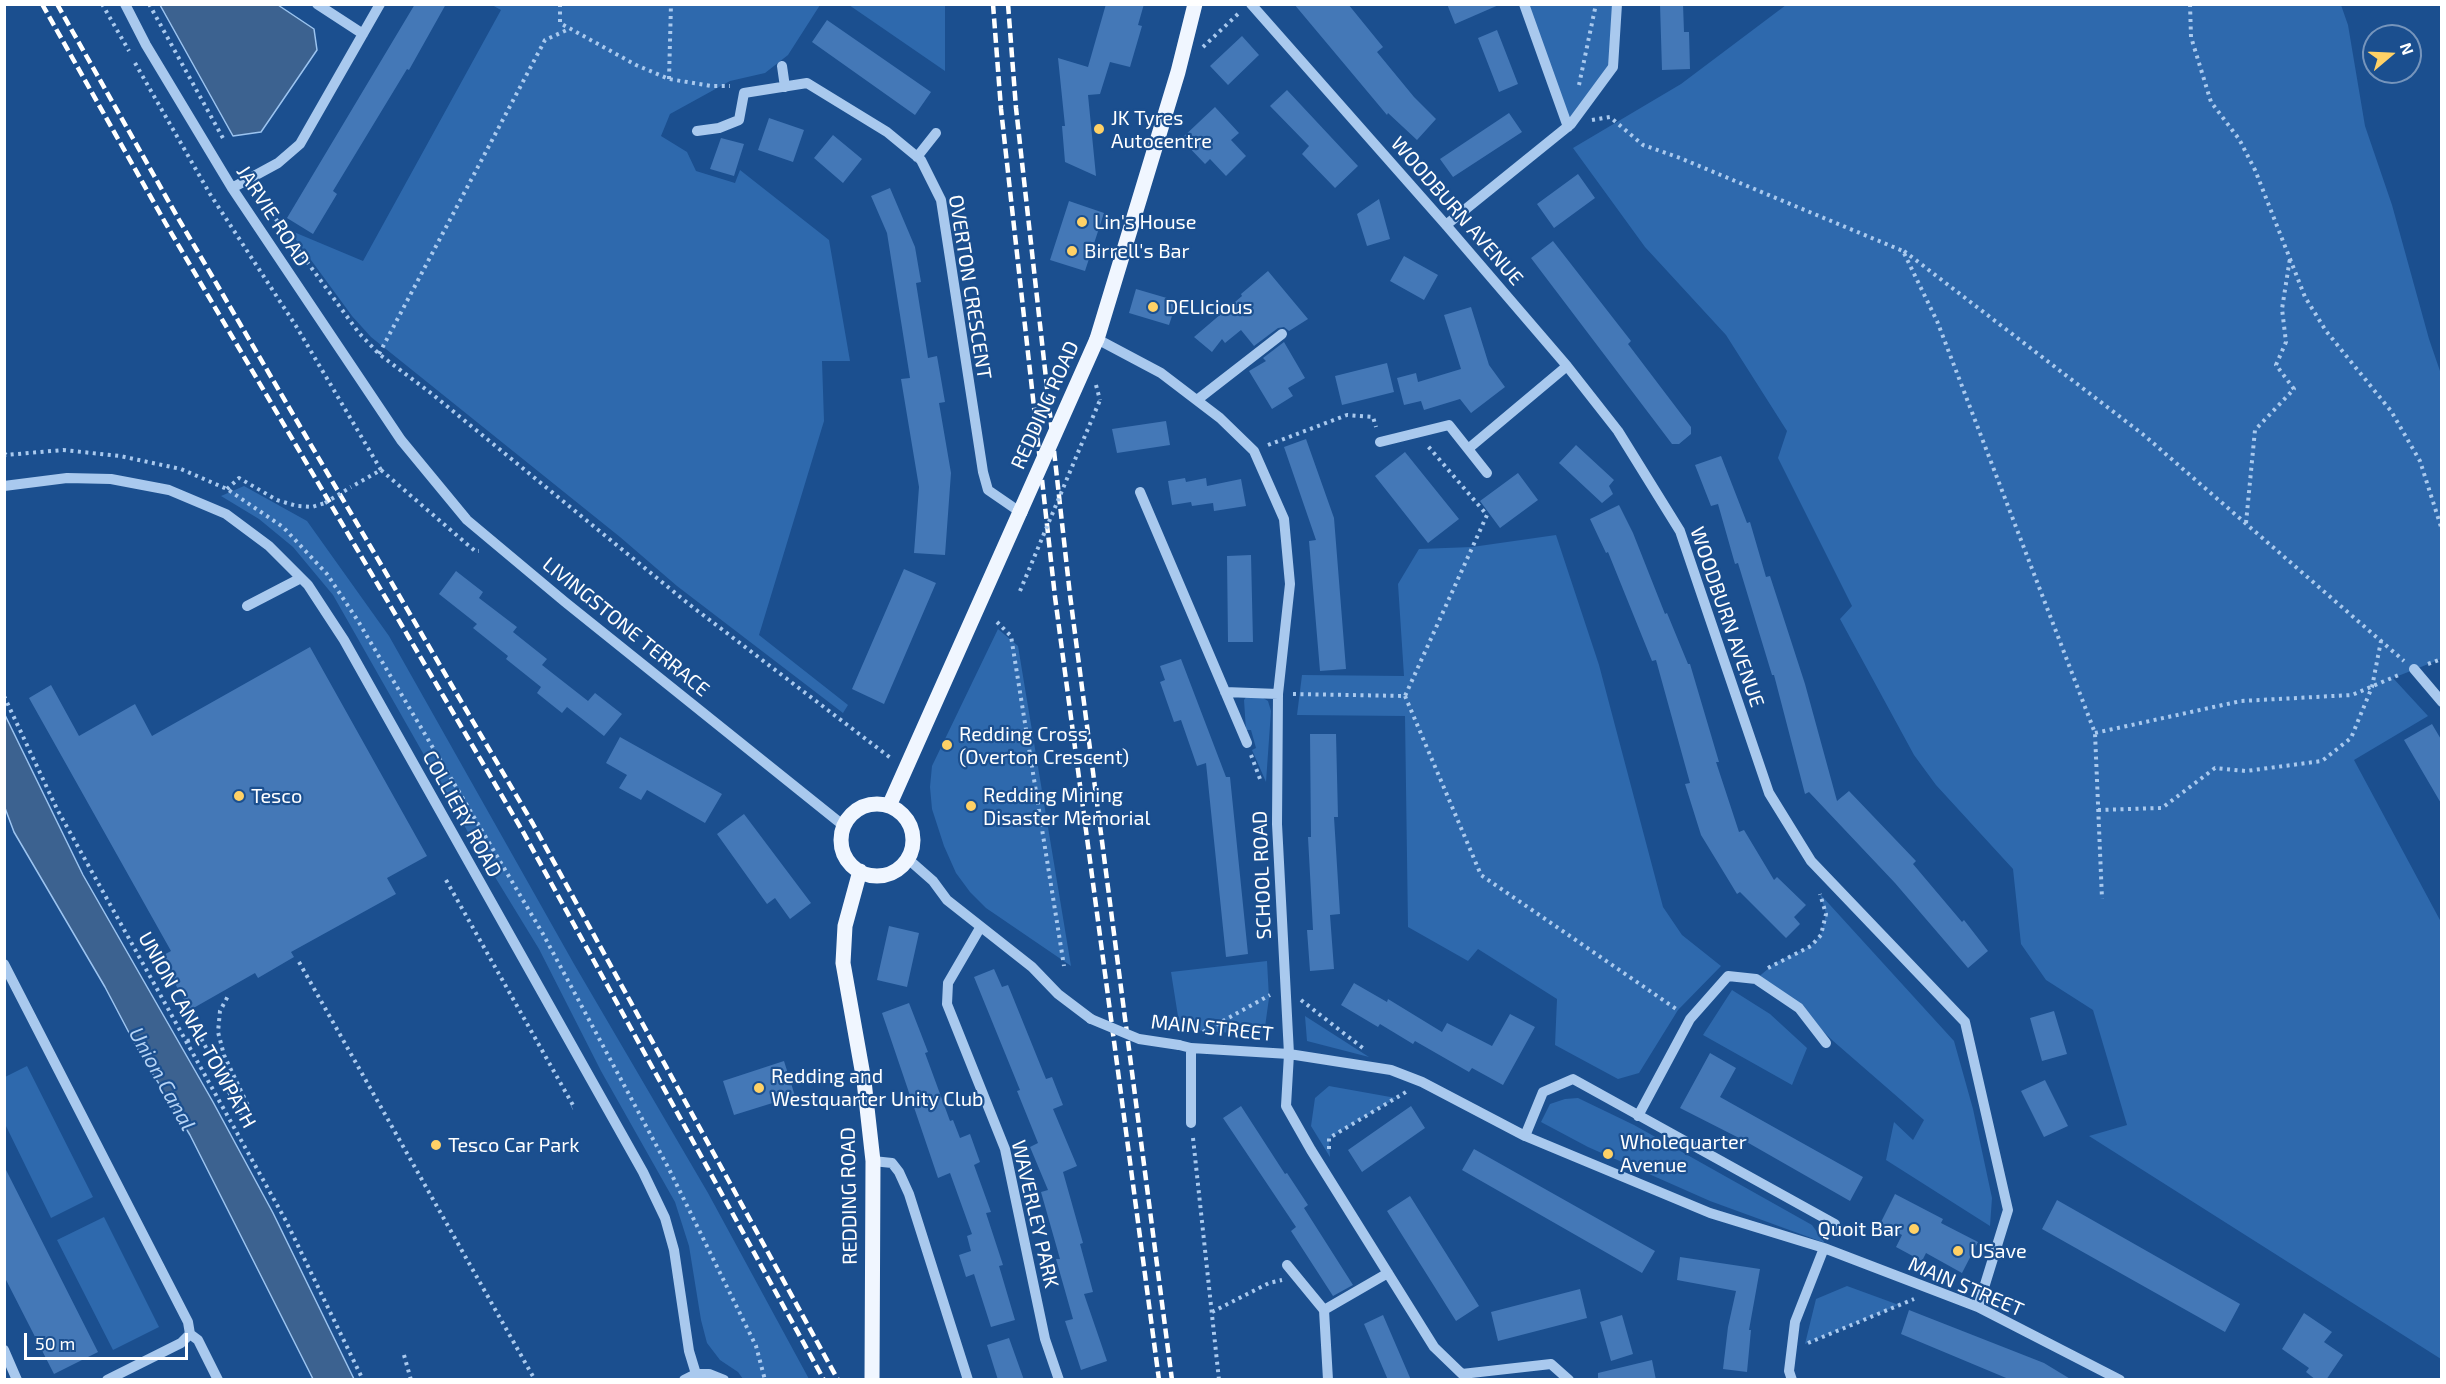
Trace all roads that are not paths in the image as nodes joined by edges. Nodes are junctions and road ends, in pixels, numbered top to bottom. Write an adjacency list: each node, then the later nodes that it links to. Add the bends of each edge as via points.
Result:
1 (125, 4): 15 (street, JARVIE ROAD)
2 (317, 4): 8 (street)
3 (380, 4): 8 (street)
4 (1195, 4): 18 (main road, REDDING ROAD)
5 (1251, 4): 16 (street, WOODBURN AVENUE)
6 (1524, 4): 11 (street)
7 (1617, 4): 11 (street, via 1613,67)
8 (363, 34): 15 (street, via 300,144 278,163)
9 (783, 66): 10 (street)
10 (785, 87): 12 (street, OVERTON CRESCENT, via 744,93 739,120); 14 (street, OVERTON CRESCENT, via 807,83 886,132)
11 (1570, 125): 16 (street)
12 (697, 131)
13 (936, 134): 14 (street)
14 (917, 157): 27 (street, OVERTON CRESCENT, via 941,200 969,393 988,490)
15 (232, 188): 21 (street, JARVIE ROAD)
16 (1446, 225): 19 (street, WOODBURN AVENUE)
17 (1282, 334): 20 (street)
18 (1097, 339): 20 (street, SCHOOL ROAD, via 1161,373); 27 (main road, REDDING ROAD, bridge)
19 (1566, 366): 23 (street); 52 (street, WOODBURN AVENUE, via 1618,431 1680,531 1769,794 1811,861 1965,1022 2008,1210)
20 (1197, 400): 32 (street, SCHOOL ROAD, via 1254,451 1284,519 1290,584)
21 (401, 440): 36 (street, LIVINGSTONE TERRACE, via 467,520)
22 (1380, 442): 23 (street, via 1449,425)
23 (1468, 449): 24 (street)
24 (1487, 473)
25 (4, 486): 28 (street, COLLIERY ROAD, via 67,478 111,478 169,490 226,514 269,546)
26 (1140, 492): 31 (street)
27 (1020, 512): 35 (main road, REDDING ROAD)
28 (301, 578): 29 (street); 56 (street, COLLIERY ROAD, via 344,640 643,1172 665,1218 674,1250)
29 (247, 606)
30 (2414, 669): 33 (street)
31 (1225, 692): 32 (street); 34 (street)
32 (1278, 694): 43 (street, SCHOOL ROAD, via 1277,824)
33 (2442, 702)
34 (1247, 743)
35 (889, 806): 36 (main road, via 870,804 859,808); 37 (main road, via 903,814 910,824 913,842)
36 (844, 826): 38 (main road, via 842,849 847,860)
37 (908, 859): 38 (main road, via 890,874 878,876); 39 (street, MAIN STREET)
38 (860, 871): 47 (main road, REDDING ROAD, via 845,926 843,963 864,1081)
39 (980, 928): 42 (street, MAIN STREET, bridge, via 1091,1019 1139,1039); 65 (street, WAVERLEY PARK, via 948,983 947,1004 1005,1149 1045,1339)
40 (4, 964): 54 (street, via 188,1322)
41 (1826, 1043): 44 (street, via 1799,1008 1756,978 1728,976 1690,1019)
42 (1191, 1048): 43 (street, MAIN STREET); 45 (street)
43 (1289, 1054): 46 (street, MAIN STREET, via 1391,1070); 51 (street, via 1287,1106)
44 (1638, 1116): 46 (street, via 1573,1079 1543,1092); 48 (street)
45 (1191, 1123)
46 (1525, 1136): 49 (street, MAIN STREET, via 1710,1213)
47 (873, 1161): 57 (main road, REDDING ROAD); 64 (street, via 892,1163 909,1194)
48 (1835, 1224)
49 (1824, 1248): 52 (street, MAIN STREET); 68 (street, via 1795,1322 1789,1371)
50 (1287, 1265): 53 (street)
51 (1388, 1272): 53 (street); 58 (street, via 1434,1347)
52 (1978, 1307): 69 (street, MAIN STREET)
53 (1324, 1310): 66 (street)
54 (190, 1334): 60 (street, via 182,1342); 61 (street, via 198,1340)
55 (4, 1350): 59 (street)
56 (696, 1374): 62 (street); 63 (street)
57 (872, 1377)
58 (1462, 1377): 67 (street, via 1551,1364)
59 (17, 1380)
60 (107, 1380)
61 (218, 1380)
62 (684, 1380)
63 (724, 1380)
64 (968, 1380)
65 (1059, 1380)
66 (1328, 1380)
67 (1569, 1380)
68 (1792, 1380)
69 (2120, 1380)

